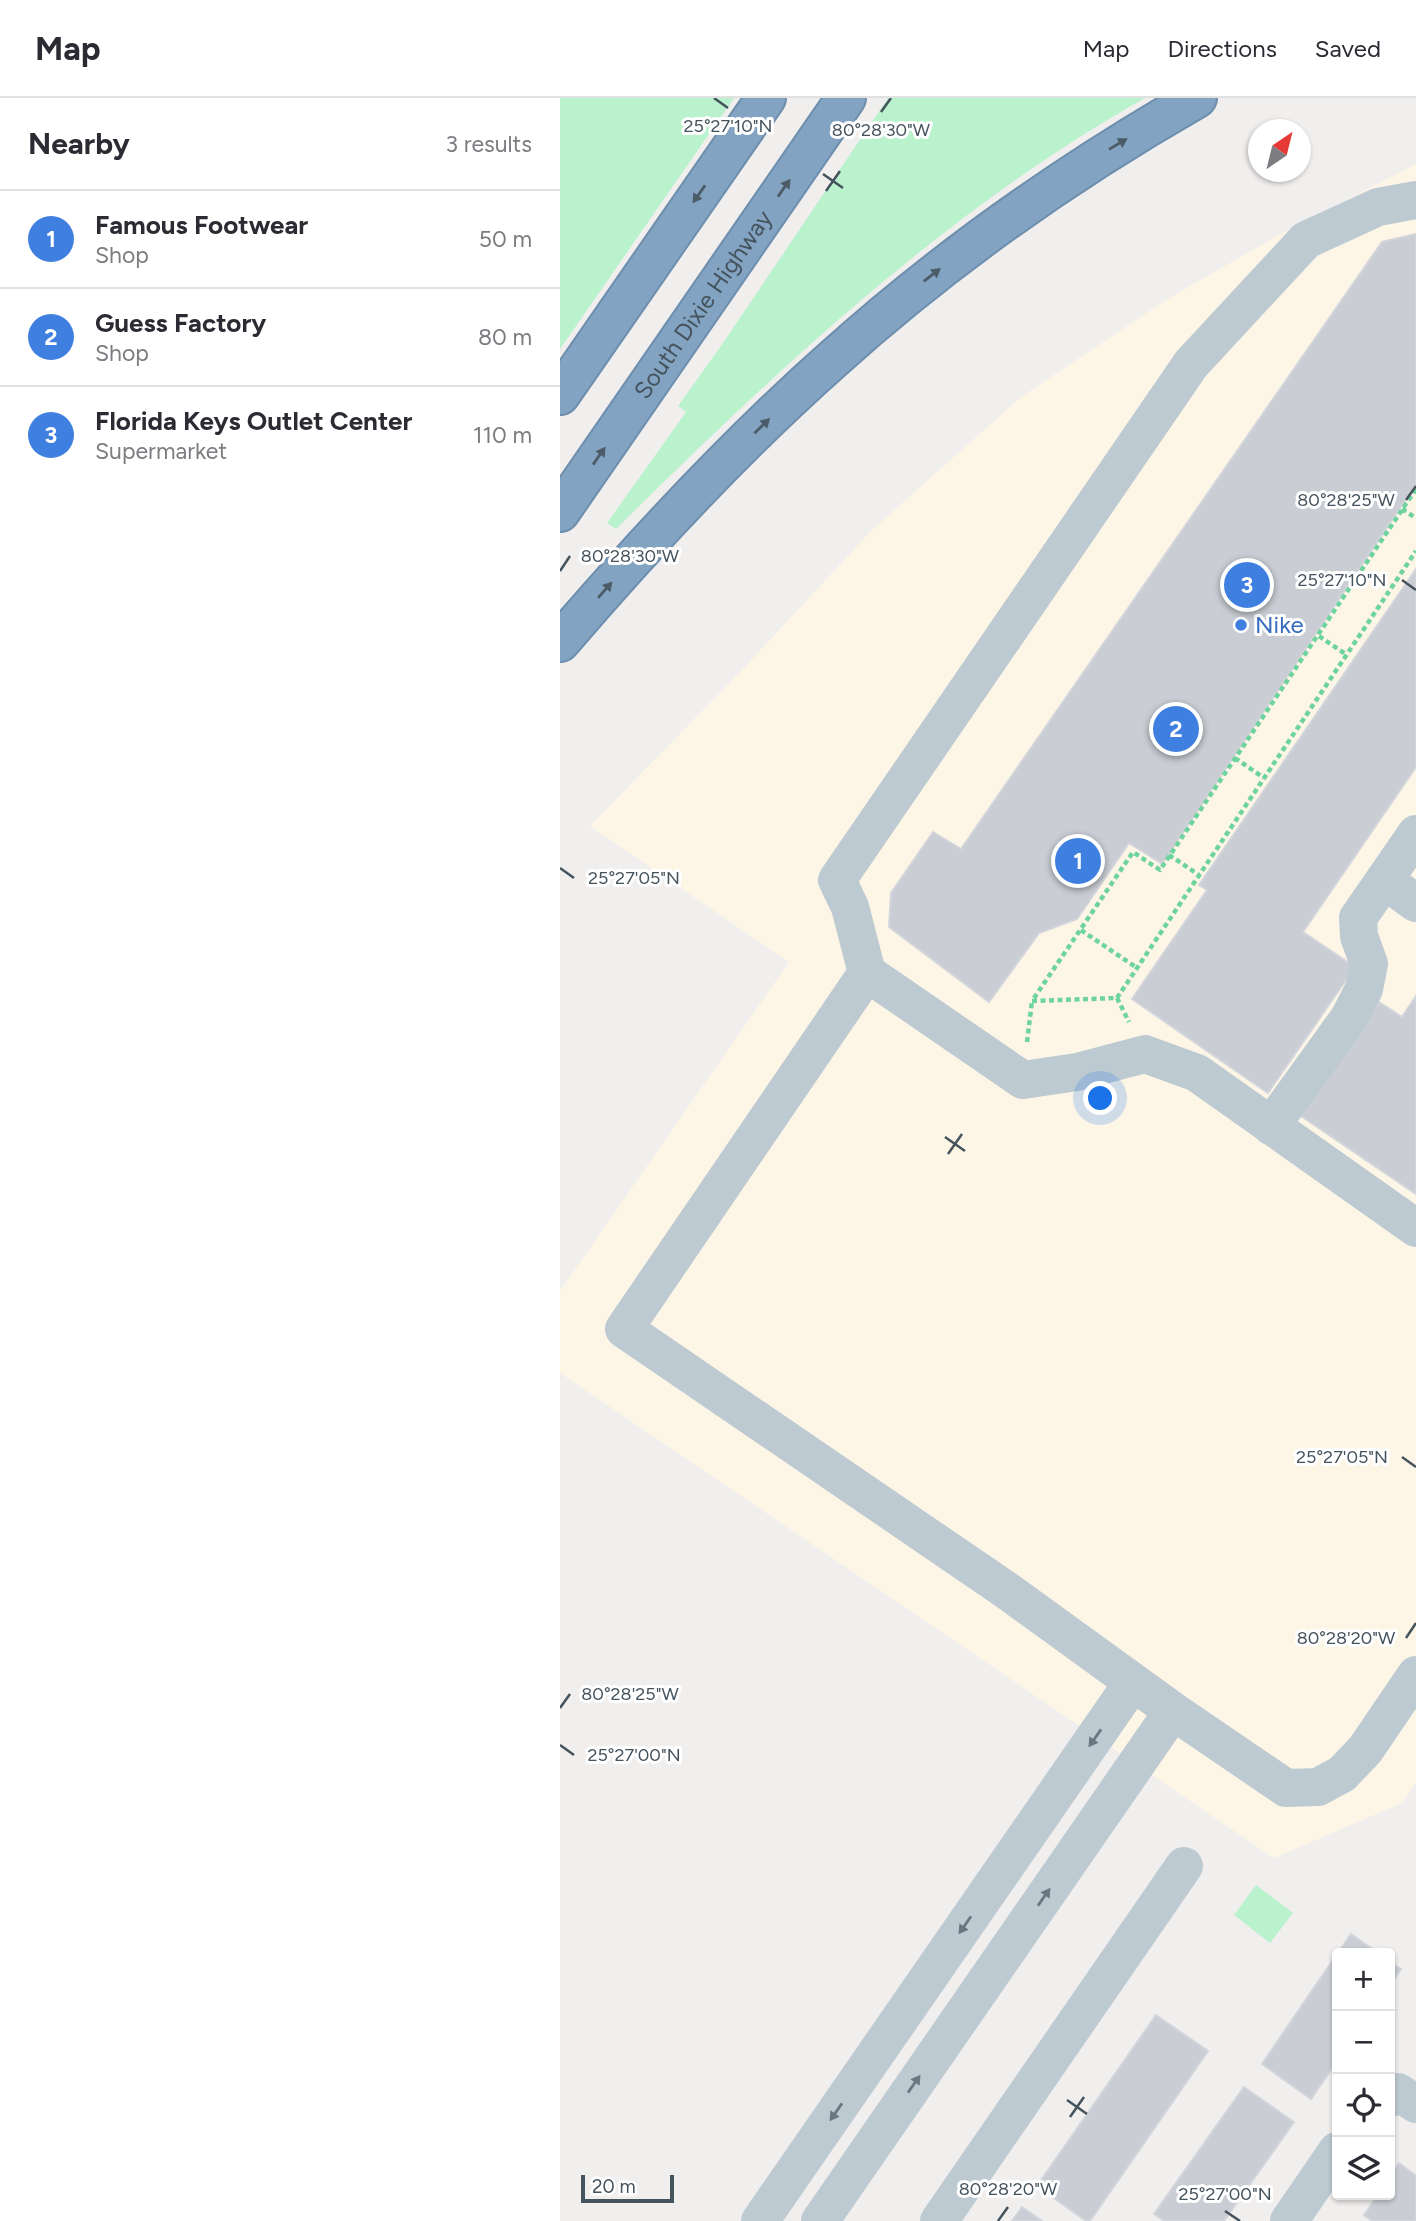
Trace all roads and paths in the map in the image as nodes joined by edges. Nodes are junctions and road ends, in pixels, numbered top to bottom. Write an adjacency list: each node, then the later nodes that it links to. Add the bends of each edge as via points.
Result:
1 (766, 98): 5 (highway, one-way to 5)
2 (846, 98): 8 (highway, South Dixie Highway, one-way to 2)
3 (1197, 98): 12 (highway, one-way to 3, via 706,480 875,322 1012,215)
4 (1416, 200): 23 (street, via 1378,207 1306,240 1191,365 837,880 850,907)
5 (560, 396)
6 (1416, 489): 7 (path)
7 (1402, 509): 9 (path); 11 (path)
8 (560, 512)
9 (1416, 518)
10 (1416, 551): 13 (path)
11 (1319, 636): 13 (path); 14 (path)
12 (560, 642)
13 (1347, 655): 15 (path)
14 (1235, 758): 15 (path); 17 (path)
15 (1264, 778): 18 (path)
16 (1416, 834): 19 (street)
17 (1169, 855): 18 (path); 21 (path, via 1160,870 1133,852)
18 (1199, 875): 22 (path)
19 (1384, 880): 20 (street); 24 (street, via 1358,918 1369,964 1364,989 1349,1018)
20 (1416, 903)
21 (1081, 930): 22 (path); 22 (path, via 1032,1001 1117,998)
22 (1137, 968)
23 (867, 973): 24 (street, via 1023,1080 1145,1054 1197,1073); 27 (street, via 624,1329)
24 (1271, 1126): 25 (street)
25 (1416, 1228)
26 (1416, 1675): 28 (street, via 1365,1750 1342,1774 1318,1787 1286,1788)
27 (1133, 1682): 28 (street); 31 (street, one-way to 31)
28 (1173, 1710): 32 (street, one-way to 28)
29 (1184, 1866): 33 (street)
30 (1332, 2158): 34 (street)
31 (760, 2221)
32 (820, 2221)
33 (939, 2221)
34 (1289, 2221)

